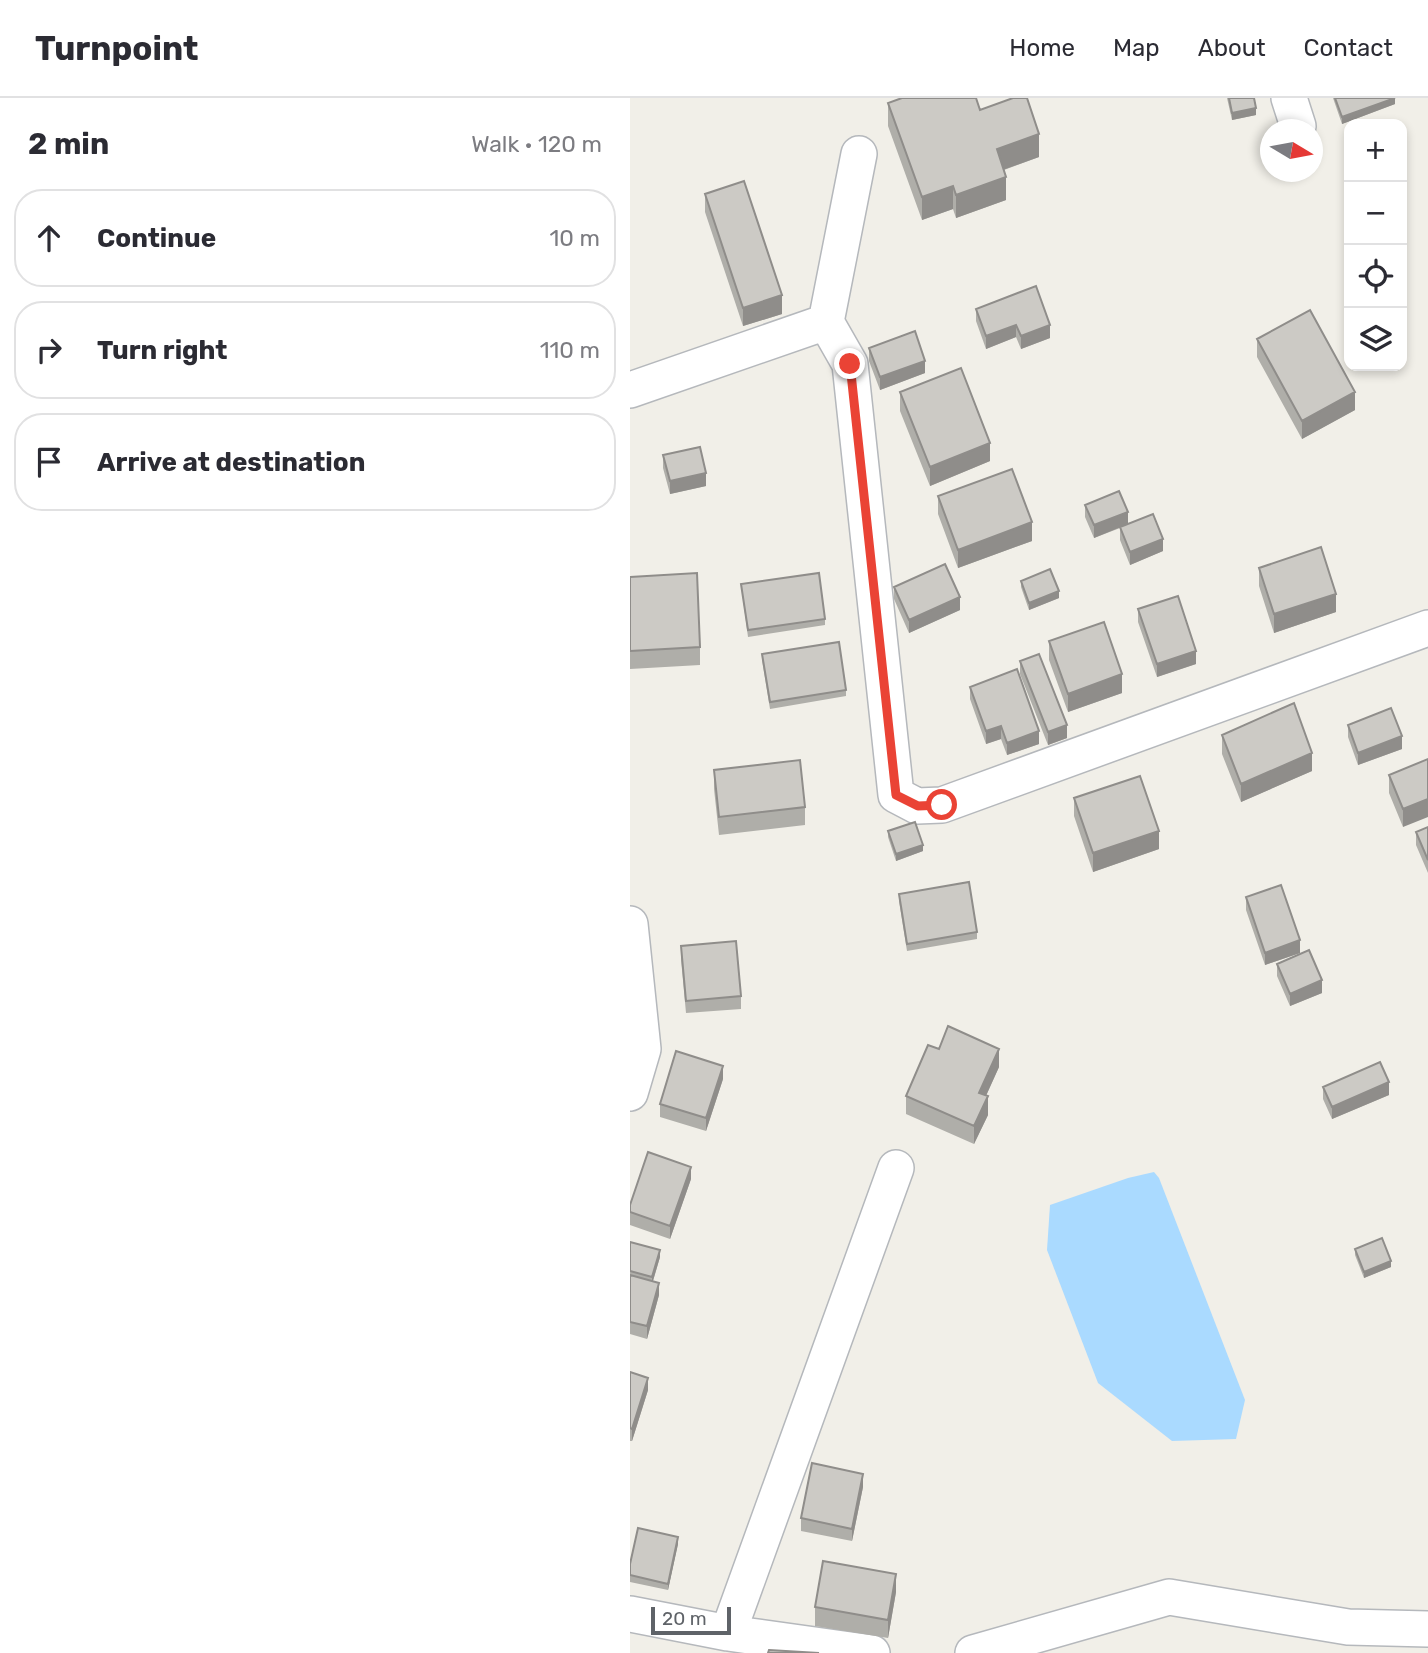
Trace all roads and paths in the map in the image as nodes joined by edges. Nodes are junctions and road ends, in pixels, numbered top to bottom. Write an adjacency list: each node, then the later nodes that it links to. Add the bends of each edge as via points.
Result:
1 (859, 154): 2 (street)
2 (826, 322): 3 (street); 4 (street, via 850,364 896,795 918,806 942,805)
3 (630, 390)
4 (1428, 628)
5 (630, 924): 6 (street, via 643,1049)
6 (630, 1093)
7 (896, 1168): 10 (street)
8 (630, 1614): 10 (street)
9 (1428, 1629): 12 (street, via 1348,1627 1169,1597)
10 (729, 1633): 11 (street)
11 (872, 1653)
12 (972, 1653)

